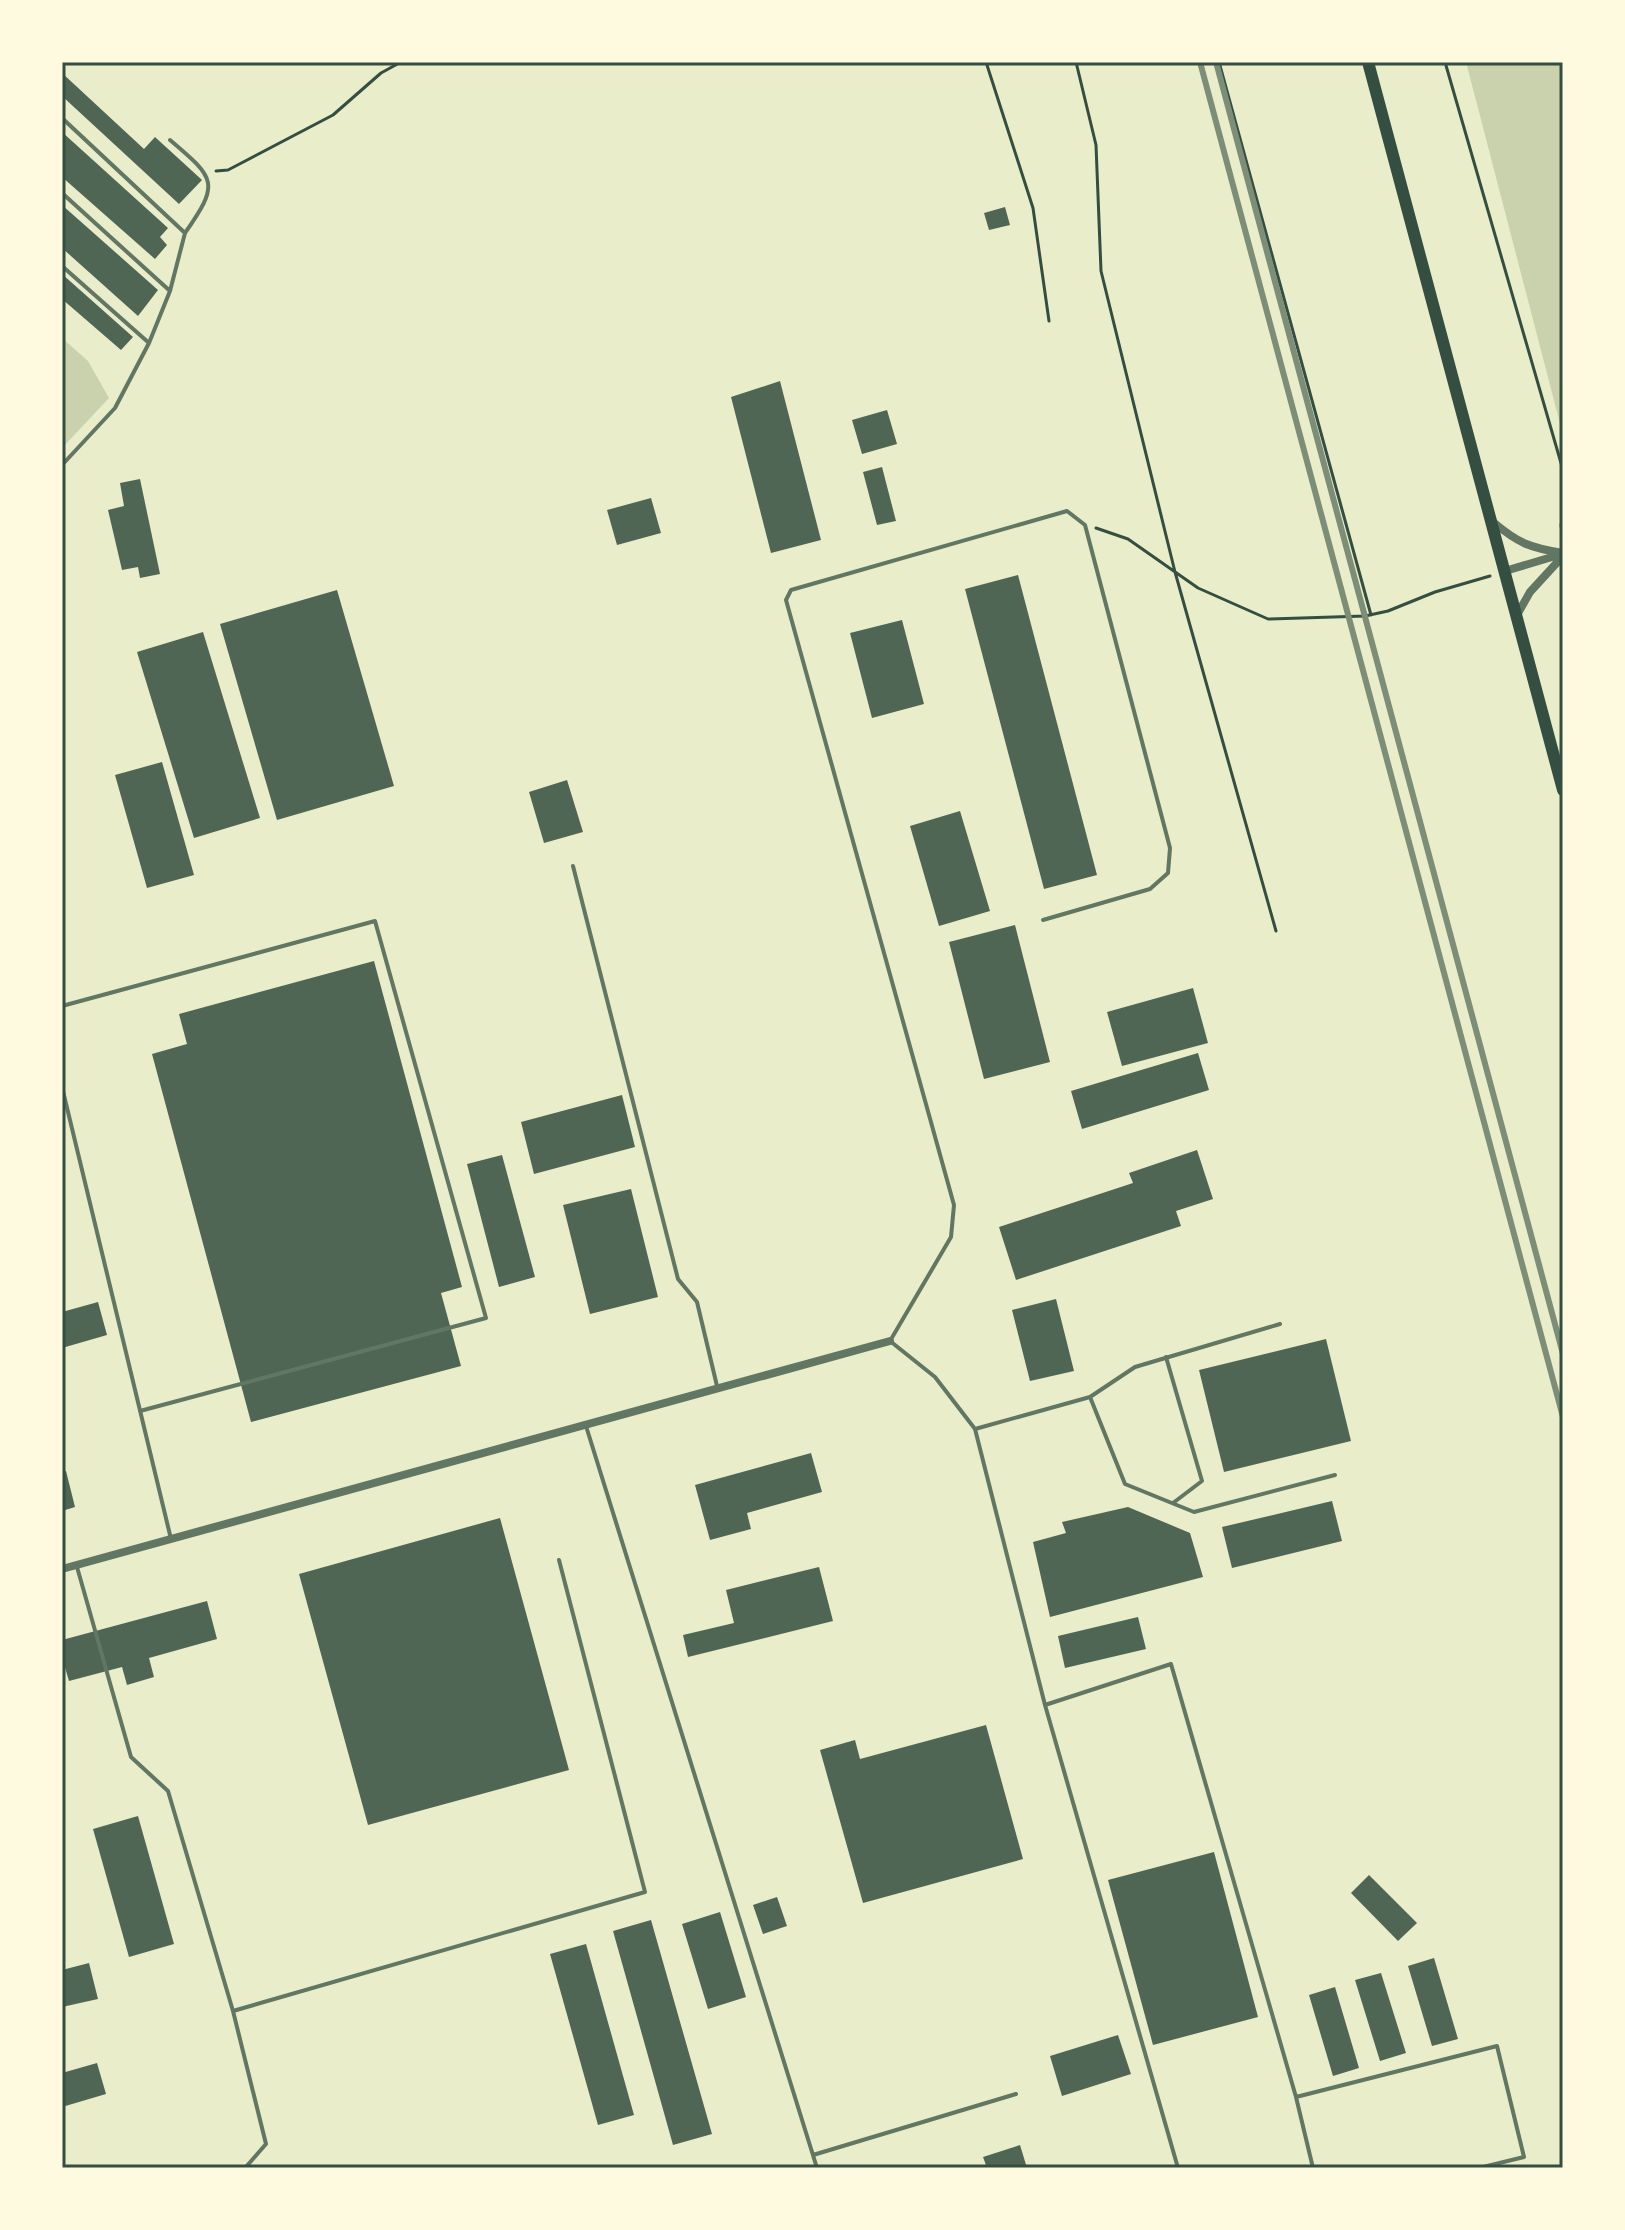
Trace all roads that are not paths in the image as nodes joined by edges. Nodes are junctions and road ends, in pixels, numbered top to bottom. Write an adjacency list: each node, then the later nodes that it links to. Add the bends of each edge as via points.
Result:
1 (1368, 62): 10 (highway)
2 (62, 118): 5 (lane)
3 (170, 140): 5 (lane, via 205,172 210,189)
4 (62, 193): 7 (lane)
5 (185, 233): 7 (lane)
6 (62, 266): 8 (lane)
7 (170, 291): 8 (lane)
8 (149, 343): 9 (lane, via 115,408)
9 (62, 465)
10 (1492, 521): 11 (street, via 1533,549); 12 (highway)
11 (1563, 554): 12 (street); 13 (street)
12 (1505, 571): 13 (highway)
13 (1517, 615): 14 (highway)
14 (1563, 790)
15 (573, 866): 22 (lane, via 678,1279 697,1302)
16 (1043, 920): 20 (lane, via 1150,889 1168,873 1170,848 1085,525 1067,511 791,590 786,600 954,1205 951,1237)
17 (62, 1006): 24 (lane, via 375,921 486,1318)
18 (62, 1087): 24 (lane)
19 (1280, 1324): 21 (lane)
20 (890, 1341): 22 (street); 26 (lane, via 935,1377)
21 (1166, 1357): 23 (lane, via 1135,1367); 28 (lane, via 1202,1481)
22 (717, 1389): 25 (street)
23 (1090, 1397): 26 (lane); 28 (lane, via 1125,1484)
24 (140, 1411): 29 (lane)
25 (586, 1424): 29 (street); 37 (lane)
26 (975, 1429): 33 (lane)
27 (1335, 1475): 28 (lane, via 1194,1512)
28 (1173, 1503)
29 (171, 1539): 31 (street)
30 (559, 1560): 34 (lane, via 645,1892)
31 (76, 1565): 32 (street); 34 (lane, via 131,1757 168,1791)
32 (62, 1569)
33 (1045, 1705): 36 (lane, via 1171,1664); 40 (lane)
34 (233, 2011): 38 (lane, via 266,2144)
35 (1016, 2094): 37 (lane)
36 (1296, 2097): 41 (lane); 42 (lane, via 1497,2046 1524,2157)
37 (813, 2155): 39 (lane)
38 (245, 2168)
39 (817, 2168)
40 (1178, 2168)
41 (1313, 2168)
42 (1479, 2168)

